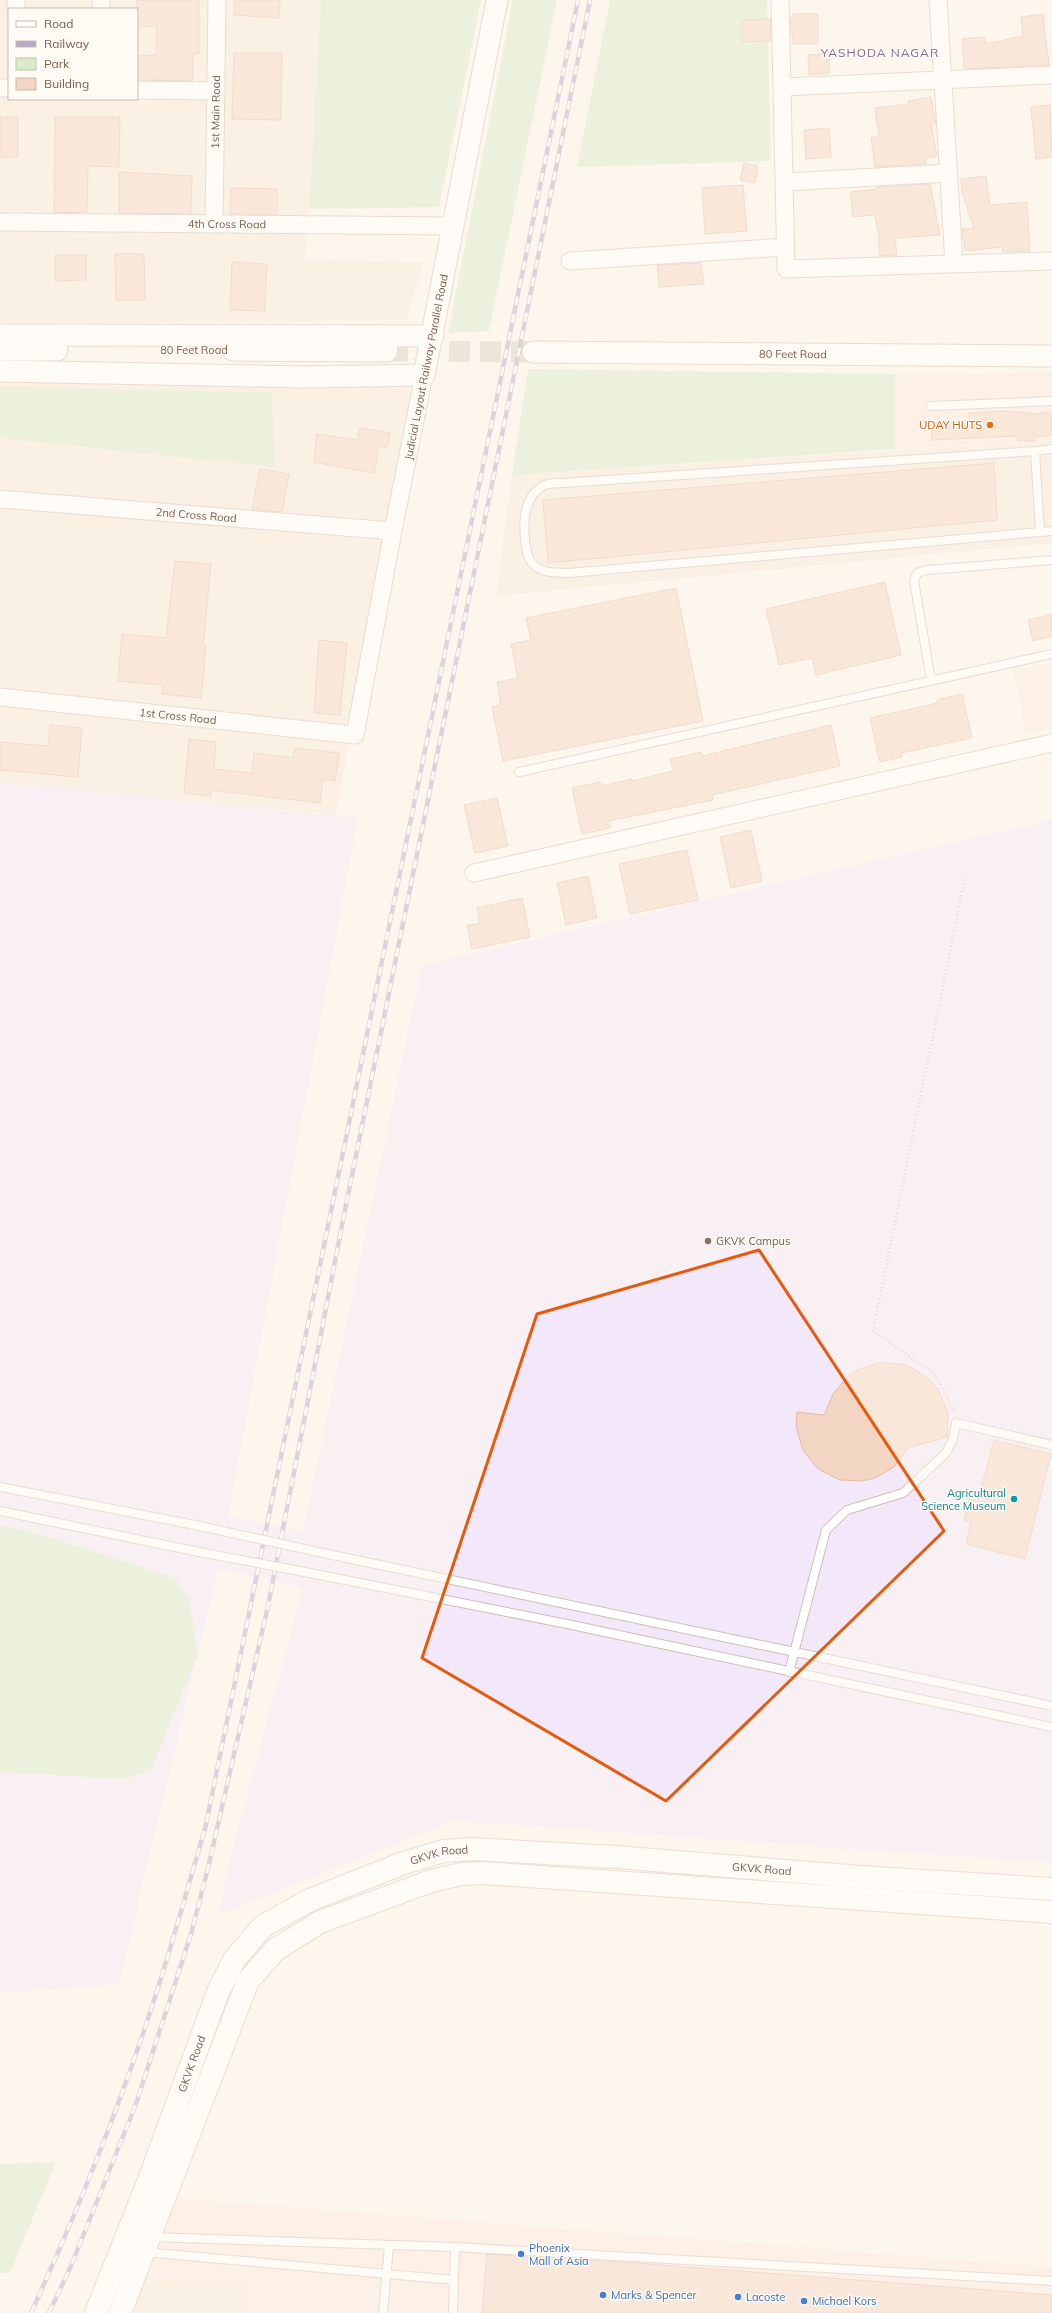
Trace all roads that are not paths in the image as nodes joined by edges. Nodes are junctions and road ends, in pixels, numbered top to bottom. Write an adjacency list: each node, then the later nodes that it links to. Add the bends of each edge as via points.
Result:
1 (217, 0): 9 (street, 1st Main Road)
2 (497, 0): 14 (street, Judicial Layout Railway Parallel Road)
3 (780, 0): 7 (street)
4 (938, 0): 6 (street)
5 (1052, 75): 6 (street)
6 (942, 80): 7 (street); 10 (street)
7 (783, 87): 11 (street)
8 (138, 90): 9 (street)
9 (216, 91): 13 (street, 1st Main Road)
10 (948, 173): 11 (street); 18 (street)
11 (785, 182): 15 (street)
12 (0, 222): 13 (street, 4th Cross Road)
13 (214, 224): 14 (street, 4th Cross Road)
14 (453, 226): 20 (street, Judicial Layout Railway Parallel Road)
15 (786, 247): 16 (street); 18 (street, via 786,269)
16 (570, 261)
17 (1052, 261): 18 (street)
18 (954, 263)
19 (0, 335): 20 (street)
20 (433, 336): 26 (street, Judicial Layout Railway Parallel Road)
21 (0, 350): 22 (street, 80 Feet Road)
22 (387, 351)
23 (533, 352): 24 (street, 80 Feet Road)
24 (1052, 356)
25 (0, 371): 26 (street)
26 (424, 376): 32 (street, Judicial Layout Railway Parallel Road)
27 (1052, 402): 28 (lane)
28 (931, 406)
29 (1035, 450): 30 (lane); 34 (lane); 34 (lane, via 545,485 534,494 526,506 524,527 527,553 534,565 547,572 569,573)
30 (1052, 450)
31 (0, 500): 32 (street, 2nd Cross Road)
32 (393, 531): 39 (street, Judicial Layout Railway Parallel Road)
33 (1052, 531): 34 (lane)
34 (1040, 532)
35 (1052, 560): 37 (lane, via 927,570 917,573 914,581)
36 (1052, 654): 37 (lane)
37 (931, 680): 41 (lane)
38 (0, 697): 39 (street, 1st Cross Road)
39 (355, 735)
40 (1052, 743): 42 (street)
41 (519, 772)
42 (474, 873)
43 (1052, 1445): 46 (lane, via 956,1423 953,1439 946,1453 903,1493 847,1510 826,1530)
44 (0, 1487): 46 (lane, bridge, via 195,1525)
45 (0, 1511): 47 (lane, bridge, via 567,1624)
46 (795, 1653): 47 (lane); 48 (lane)
47 (789, 1672): 49 (lane)
48 (1052, 1706)
49 (1052, 1727)
50 (1052, 1889): 52 (main road, GKVK Road, via 473,1849 443,1851 401,1864 310,1900 263,1926)
51 (1052, 1912): 53 (main road, GKVK Road, via 771,1891 491,1873 462,1874 431,1881 320,1922 275,1950)
52 (250, 1940): 53 (main road); 60 (main road, GKVK Road, via 234,1960 218,1992 149,2180)
53 (266, 1959): 54 (main road, GKVK Road, via 248,1981)
54 (147, 2245): 55 (lane); 57 (lane); 61 (main road, GKVK Road)
55 (389, 2245): 56 (lane); 57 (lane)
56 (455, 2247): 58 (lane); 59 (lane)
57 (387, 2274): 58 (lane); 62 (lane)
58 (454, 2280): 63 (lane)
59 (1052, 2281)
60 (96, 2313)
61 (120, 2313)
62 (383, 2313)
63 (453, 2313)

